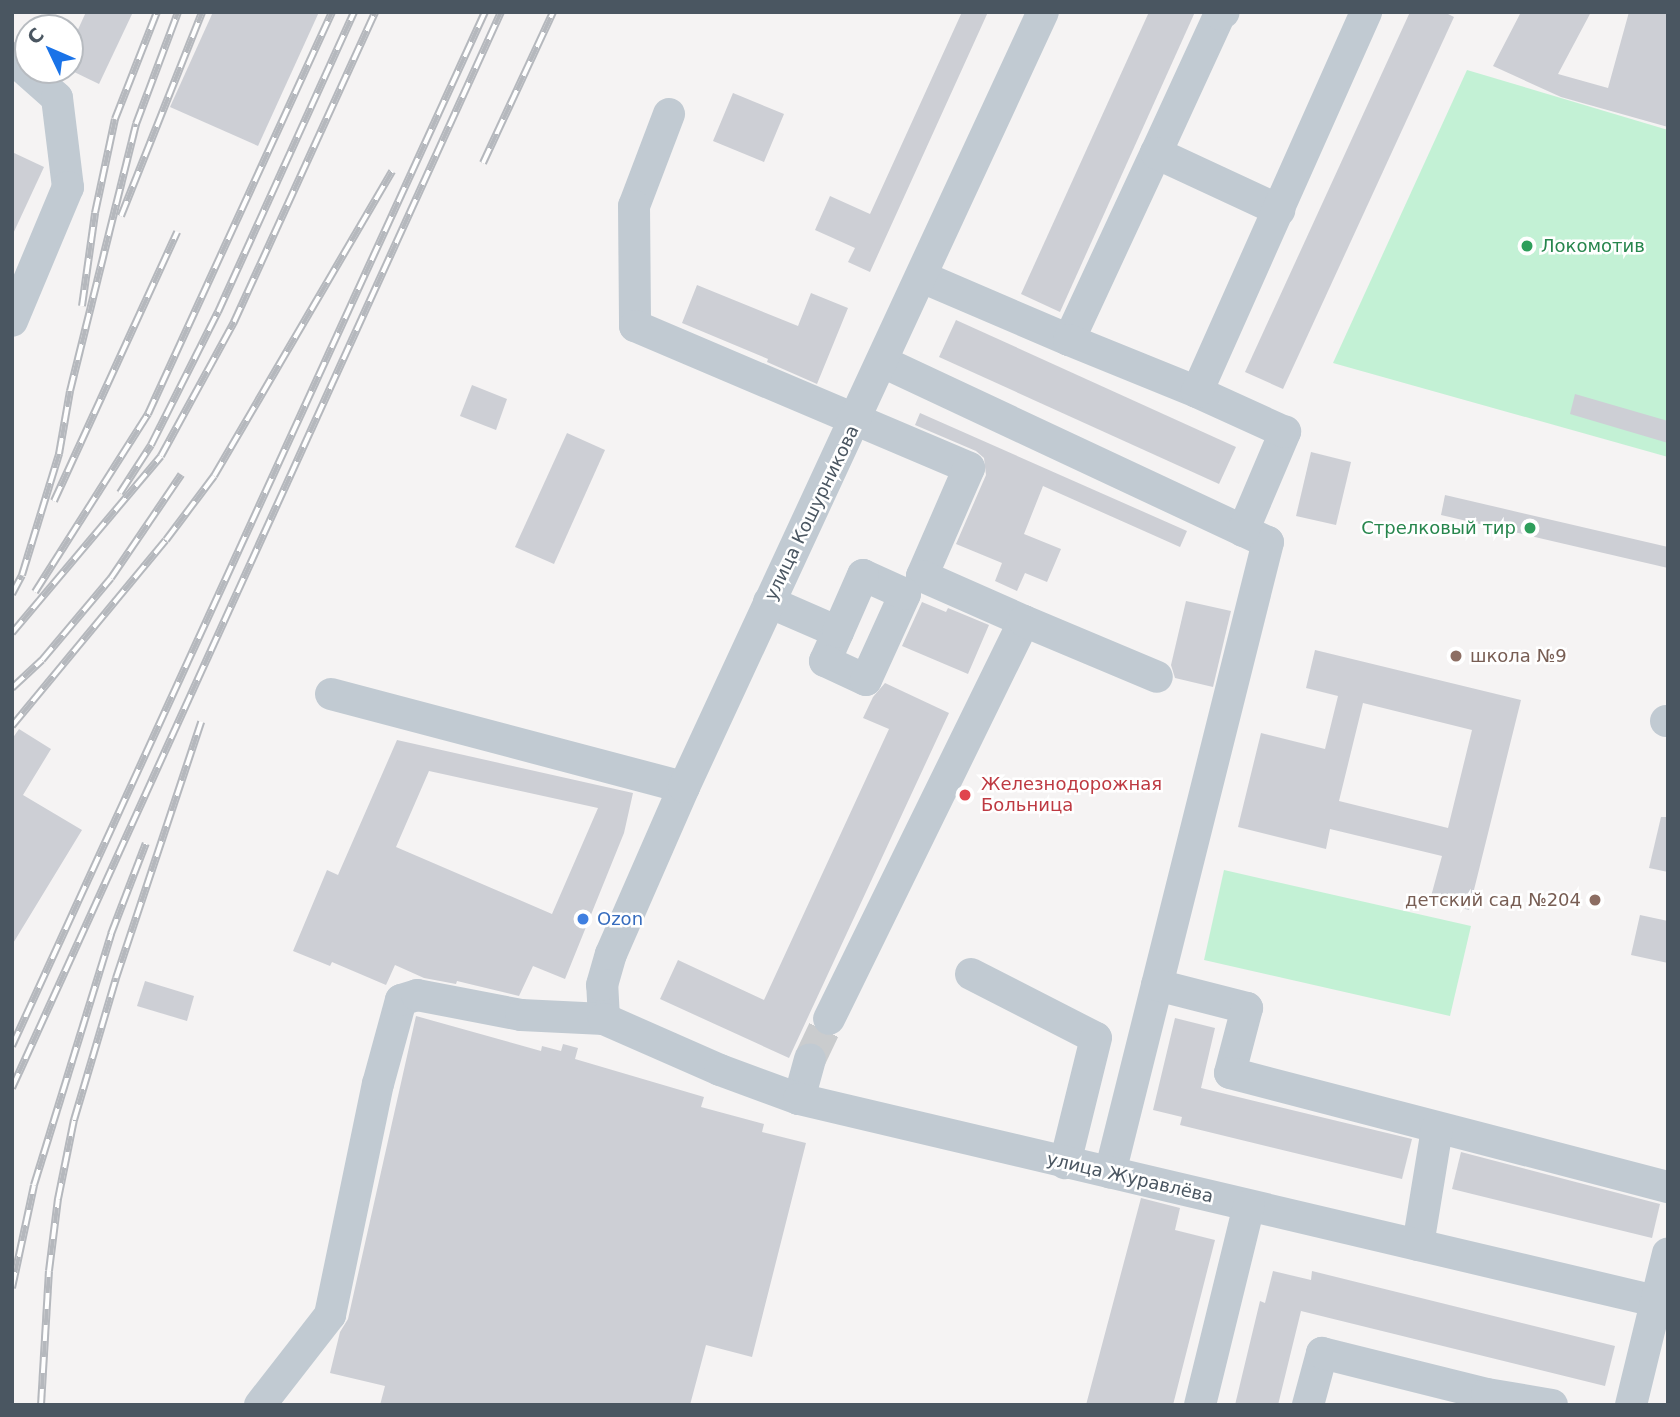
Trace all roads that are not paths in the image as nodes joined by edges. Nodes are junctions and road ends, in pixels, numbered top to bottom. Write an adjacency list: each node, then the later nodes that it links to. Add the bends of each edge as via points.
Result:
1 (1043, 12): 8 (street, улица Кошурникова)
2 (1224, 12): 6 (street)
3 (1366, 12): 7 (street)
4 (12, 58): 9 (street, via 57,99 68,187)
5 (669, 114): 13 (street, via 634,206 635,326)
6 (1156, 153): 7 (street); 10 (street)
7 (1279, 209): 12 (street)
8 (922, 277): 10 (street); 11 (street, улица Кошурникова)
9 (12, 320)
10 (1069, 340): 12 (street)
11 (883, 362): 13 (street, улица Кошурникова); 14 (street)
12 (1197, 392): 14 (street, via 1285,432)
13 (856, 421): 15 (street, улица Кошурникова); 16 (street, via 970,468 922,576)
14 (1243, 531): 22 (street, via 1268,542)
15 (769, 602): 17 (street); 20 (street, улица Кошурникова)
16 (1024, 621): 18 (street); 24 (street)
17 (838, 632)
18 (1157, 677)
19 (331, 694): 20 (street)
20 (684, 787): 23 (street, улица Кошурникова, via 611,954 602,985)
21 (971, 974): 28 (street, via 1096,1038)
22 (1157, 985): 27 (street, via 1247,1008 1230,1073); 29 (street)
23 (604, 1018): 26 (street, улица Журавлёва, via 720,1070); 36 (street, via 534,1017 417,995 401,1000 378,1084 330,1315)
24 (829, 1018)
25 (810, 1059): 26 (street)
26 (799, 1099): 28 (street, улица Журавлёва)
27 (1437, 1129): 30 (street); 32 (street)
28 (1065, 1163): 29 (street, улица Журавлёва)
29 (1110, 1173): 31 (street, улица Журавлёва)
30 (1668, 1187)
31 (1249, 1206): 32 (street, улица Журавлёва); 37 (street)
32 (1418, 1245): 34 (street, улица Журавлёва)
33 (1668, 1252): 34 (street)
34 (1662, 1303): 40 (street)
35 (1485, 1399): 38 (street, via 1322,1353); 39 (street)
36 (260, 1405)
37 (1200, 1405)
38 (1308, 1405)
39 (1552, 1405)
40 (1631, 1405)

